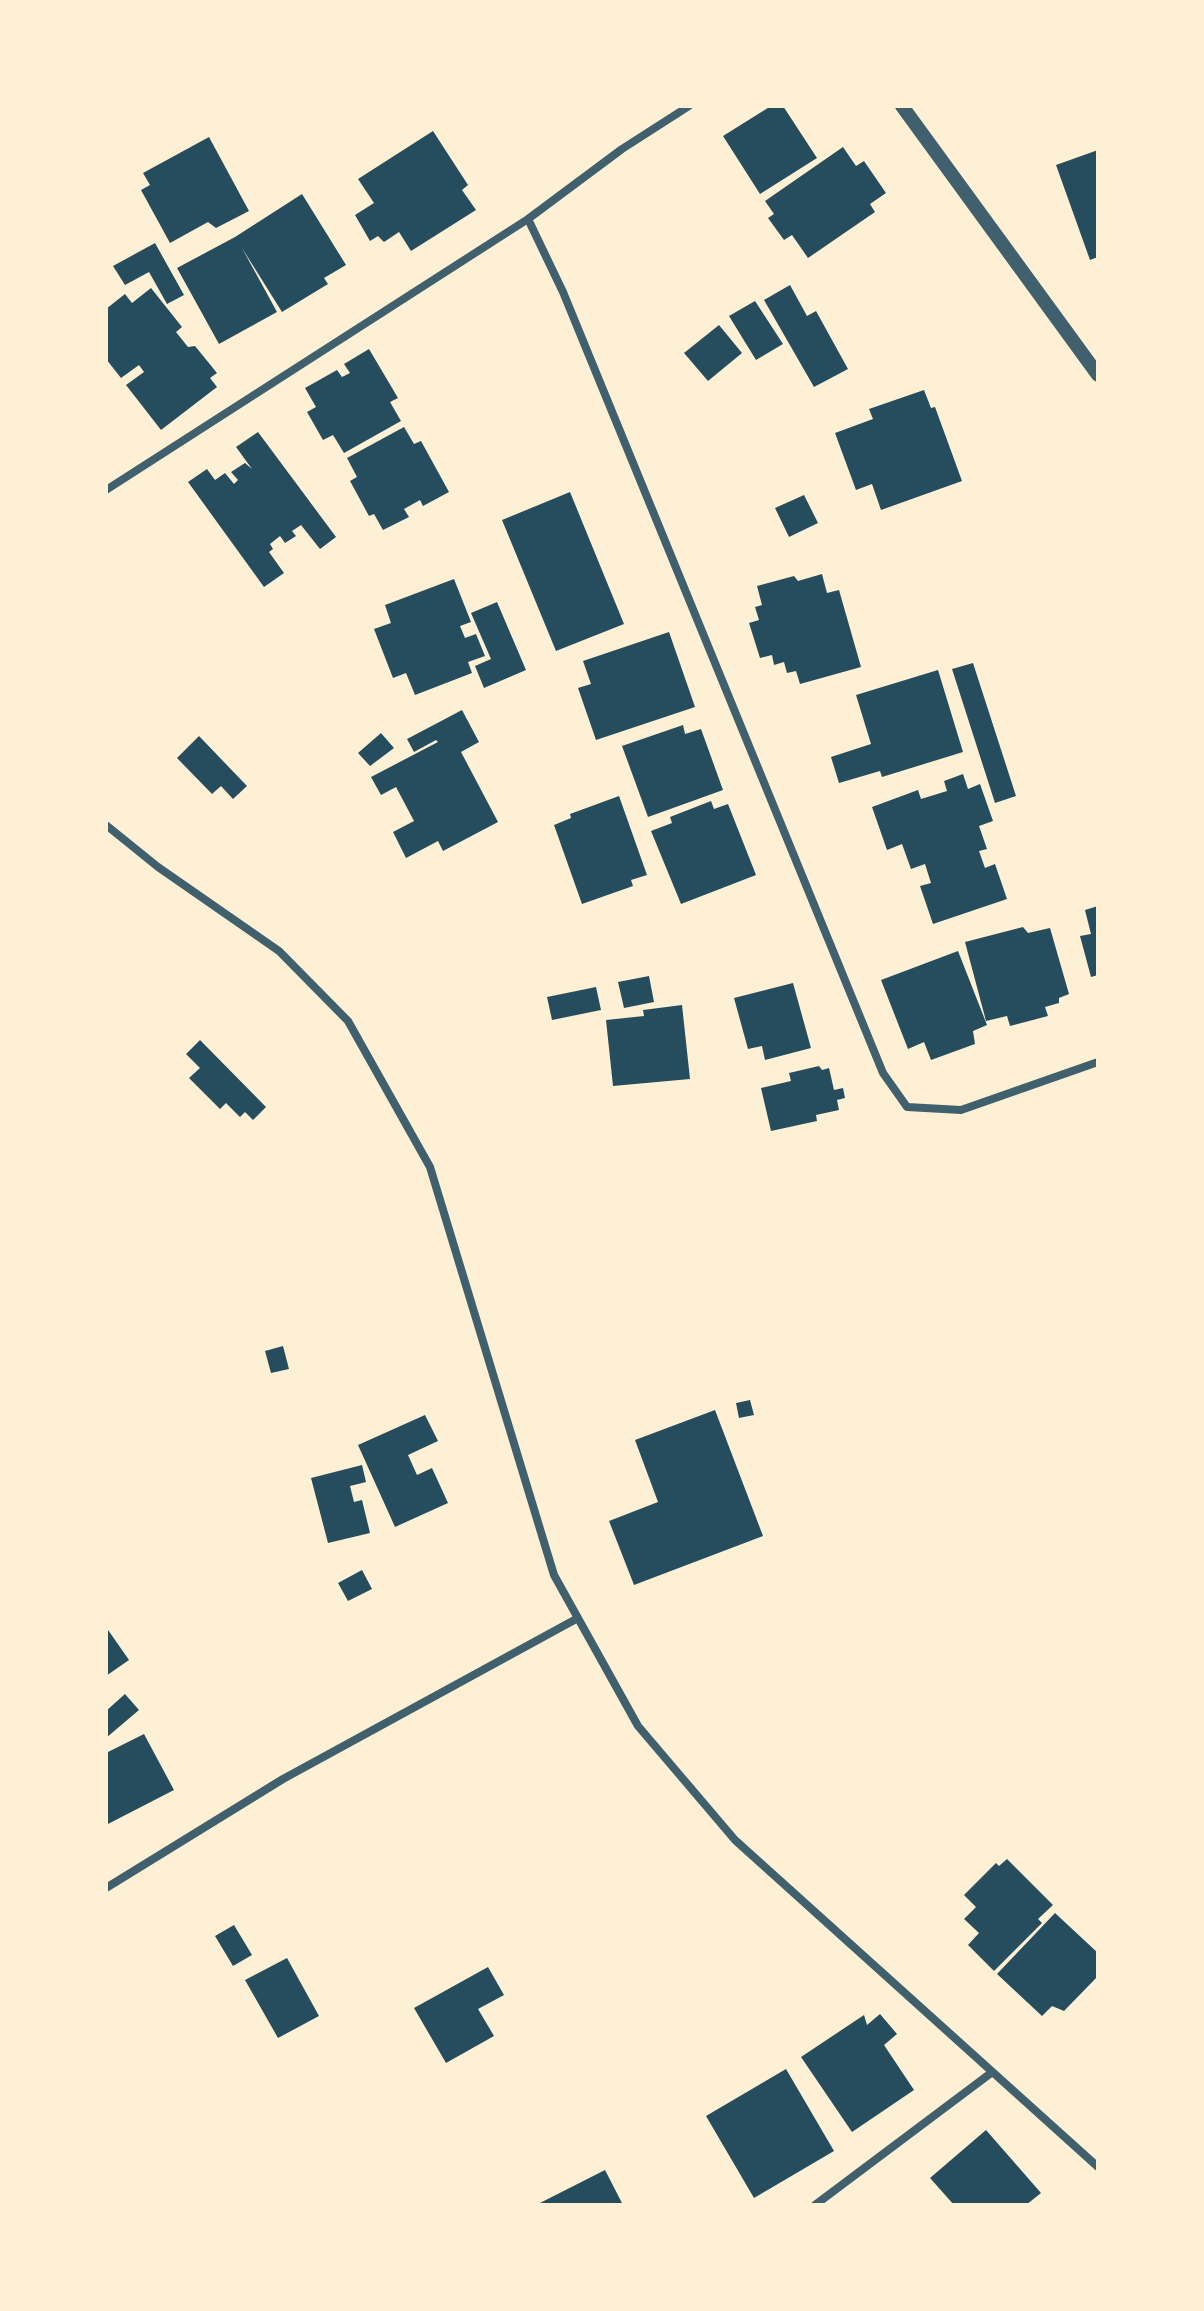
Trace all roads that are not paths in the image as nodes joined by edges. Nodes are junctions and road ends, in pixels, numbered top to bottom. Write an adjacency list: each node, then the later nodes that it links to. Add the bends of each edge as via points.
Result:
1 (689, 106): 3 (street)
2 (902, 106): 4 (street)
3 (528, 219): 5 (street); 7 (street, via 581,335 883,1073 907,1107 961,1110)
4 (1098, 375)
5 (106, 490)
6 (106, 825): 8 (street, via 279,951 348,1021 430,1167 554,1575)
7 (1098, 1062)
8 (578, 1618): 9 (street, via 283,1779); 10 (street, via 638,1726 735,1840)
9 (106, 1888)
10 (991, 2073): 11 (street); 12 (street)
11 (1098, 2167)
12 (815, 2205)

